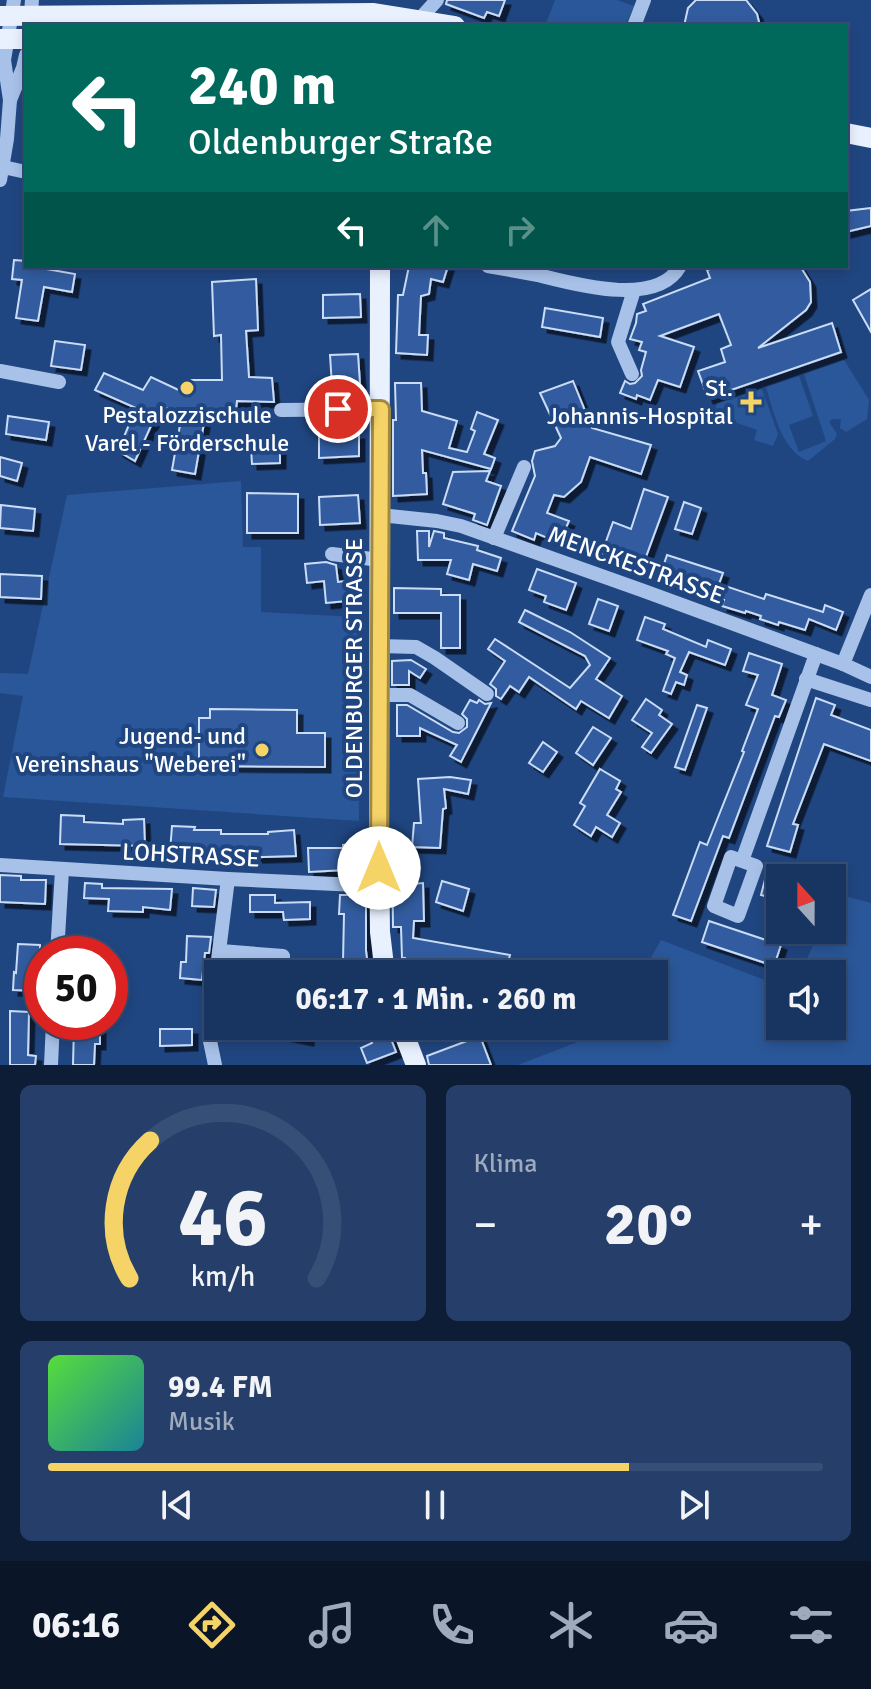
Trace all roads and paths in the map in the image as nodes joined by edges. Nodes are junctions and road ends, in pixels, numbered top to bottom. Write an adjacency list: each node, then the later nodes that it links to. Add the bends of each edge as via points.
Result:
1 (437, 0): 5 (street)
2 (644, 0): 6 (street)
3 (20, 12): 4 (main road); 7 (street)
4 (218, 20): 5 (main road, via 374,13)
5 (417, 24)
6 (635, 24)
7 (11, 39): 9 (street, via 4,60)
8 (24, 64): 9 (street)
9 (10, 100): 11 (street)
10 (848, 133): 12 (main road)
11 (3, 137): 14 (street)
12 (871, 138)
13 (24, 172): 14 (street)
14 (1, 173)
15 (380, 268): 22 (main road, OLDENBURGER STRASSE)
16 (498, 268): 18 (street, via 593,288)
17 (679, 268): 18 (street, via 659,285)
18 (634, 290): 20 (street, via 618,342)
19 (0, 371): 21 (street)
20 (632, 374)
21 (59, 382)
22 (381, 409): 23 (street); 25 (main road, OLDENBURGER STRASSE)
23 (281, 410)
24 (524, 467): 26 (street)
25 (380, 515): 26 (street, MENCKESTRASSE, via 437,521); 28 (main road, OLDENBURGER STRASSE)
26 (494, 538): 31 (street, MENCKESTRASSE)
27 (332, 554): 28 (street)
28 (380, 560): 30 (main road, OLDENBURGER STRASSE)
29 (871, 595): 32 (street)
30 (379, 646): 35 (street, via 416,647); 36 (main road, OLDENBURGER STRASSE)
31 (816, 654): 32 (street, MENCKESTRASSE); 34 (street)
32 (843, 664): 33 (street, MENCKESTRASSE)
33 (871, 677)
34 (806, 679): 37 (street); 39 (street)
35 (487, 694)
36 (379, 695): 38 (street, via 410,695); 43 (main road, OLDENBURGER STRASSE)
37 (870, 695)
38 (458, 723)
39 (742, 861)
40 (0, 865): 41 (street, LOHSTRASSE)
41 (62, 870): 42 (street, LOHSTRASSE); 44 (street)
42 (228, 879): 43 (street, LOHSTRASSE); 45 (street)
43 (379, 886): 47 (main road, OLDENBURGER STRASSE)
44 (58, 936)
45 (221, 951): 46 (street); 51 (street, via 210,1024)
46 (283, 960)
47 (383, 960)
48 (52, 1040): 50 (street)
49 (406, 1040): 52 (main road)
50 (51, 1065)
51 (215, 1065)
52 (416, 1065)

